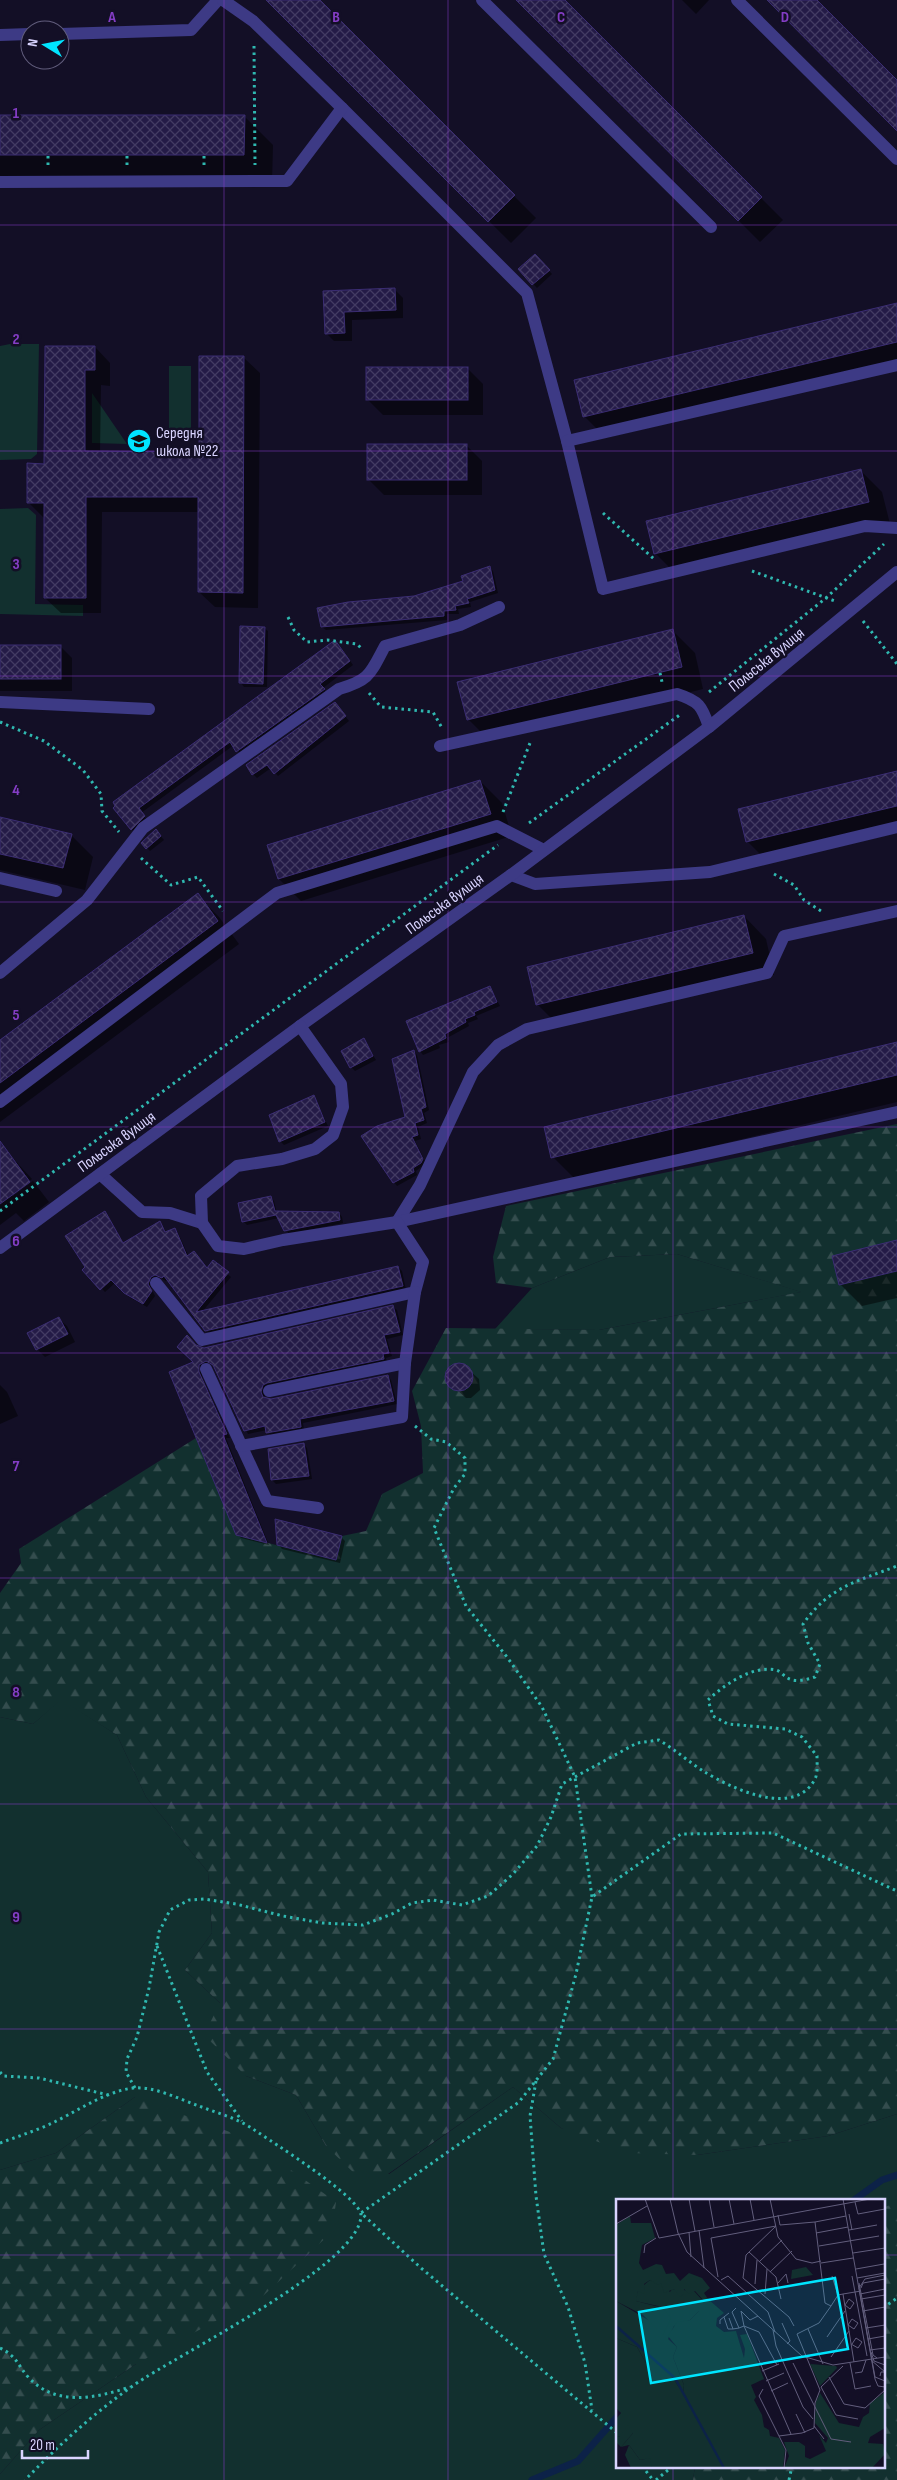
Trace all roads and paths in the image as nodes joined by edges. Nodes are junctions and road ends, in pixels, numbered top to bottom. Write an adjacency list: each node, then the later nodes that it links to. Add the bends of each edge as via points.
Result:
1 (218, 0): 7 (street, via 191,30)
2 (223, 0): 5 (street)
3 (482, 0): 13 (street)
4 (737, 0): 10 (street)
5 (253, 21): 9 (street); 11 (path)
6 (20, 34): 8 (street)
7 (70, 34)
8 (0, 35)
9 (342, 108): 11 (street, via 287,181); 15 (street, via 527,293)
10 (897, 159)
11 (255, 181): 12 (street)
12 (0, 182)
13 (711, 227)
14 (897, 365): 15 (street)
15 (567, 441): 21 (street, via 604,589)
16 (602, 513): 21 (path)
17 (897, 528): 19 (street, via 865,526)
18 (885, 543): 22 (path)
19 (722, 560): 21 (street); 22 (path)
20 (897, 572): 24 (street, Польська вулиця)
21 (669, 573)
22 (826, 598): 24 (path); 27 (path)
23 (499, 607): 36 (street, via 460,624 385,646 370,674 361,683 339,690 143,828)
24 (854, 608): 25 (path); 31 (street, Польська вулиця)
25 (897, 664)
26 (0, 702): 28 (street)
27 (697, 702): 30 (street, via 677,694); 31 (street, via 702,706); 35 (path)
28 (149, 709)
29 (0, 722): 36 (path, via 44,741 83,770 101,794 102,811)
30 (537, 725): 32 (street); 33 (path)
31 (709, 727): 37 (street, Польська вулиця)
32 (440, 746)
33 (497, 826): 35 (street); 44 (street, via 277,893)
34 (897, 826): 38 (street)
35 (513, 834): 37 (street); 50 (path)
36 (130, 846): 44 (path, via 171,885 198,877); 45 (street, via 87,900)
37 (544, 850): 39 (street, Польська вулиця)
38 (751, 862): 39 (street, via 710,872 535,884); 43 (path, via 794,885 804,900 822,911)
39 (511, 875): 46 (street, Польська вулиця)
40 (0, 878): 41 (street)
41 (56, 891)
42 (897, 911): 43 (street)
43 (857, 920): 52 (street, via 784,936 767,973 527,1029 498,1044 473,1072 420,1185)
44 (234, 926): 47 (street)
45 (0, 974)
46 (300, 1026): 49 (street, Польська вулиця); 51 (street, via 341,1084 343,1107 333,1135 315,1149 282,1159 236,1166 201,1196)
47 (0, 1102)
48 (897, 1112): 52 (street)
49 (100, 1174): 51 (street, via 142,1212 170,1213); 53 (street, Польська вулиця)
50 (0, 1211)
51 (202, 1222): 52 (street, via 218,1246 244,1249)
52 (397, 1222): 55 (street, via 423,1262)
53 (0, 1248)
54 (156, 1284): 55 (street, via 202,1340)
55 (415, 1292): 56 (street)
56 (406, 1363): 58 (street); 59 (street)
57 (206, 1370): 60 (street)
58 (269, 1391)
59 (402, 1417): 60 (street); 63 (path, via 431,1439 446,1442 465,1458 465,1474 454,1488 434,1528 466,1606 542,1707)
60 (241, 1446): 61 (street, via 266,1501)
61 (318, 1508)
62 (897, 1566): 63 (path, via 839,1588 816,1606 803,1624 808,1643 820,1664 816,1677 801,1681 788,1679 778,1670 760,1670 723,1685 708,1700 713,1716 728,1724 785,1729 802,1737 817,1756 816,1777 806,1792 786,1800 757,1795 702,1770 659,1740 637,1743)
63 (575, 1777): 65 (path); 66 (path, via 562,1784 537,1846 488,1896 462,1905 433,1900 412,1902 392,1914 363,1924 322,1923 236,1904 189,1900 170,1910)
64 (897, 1891): 65 (path, via 773,1833 681,1834)
65 (592, 1897): 68 (path, via 553,2059)
66 (156, 1945): 69 (path, via 149,1988 128,2058 126,2072); 71 (path, via 206,2072)
67 (0, 2072): 70 (path, via 3,2076 40,2078)
68 (536, 2080): 73 (path, via 519,2102); 78 (path, via 530,2116 544,2254 568,2307 585,2363)
69 (135, 2088): 70 (path); 71 (path, via 159,2092)
70 (108, 2095): 72 (path, via 47,2126)
71 (243, 2122): 73 (path, via 338,2188 355,2202)
72 (0, 2143)
73 (361, 2214): 77 (path, via 359,2226 343,2250 287,2294); 78 (path)
74 (897, 2298): 75 (path)
75 (884, 2307)
76 (0, 2348): 77 (path, via 20,2362 28,2377 45,2392 63,2398 103,2396)
77 (134, 2385): 82 (path, via 66,2439)
78 (592, 2411): 79 (path)
79 (616, 2432)
80 (644, 2468): 83 (path)
81 (670, 2468): 83 (path)
82 (25, 2480)
83 (654, 2480)

